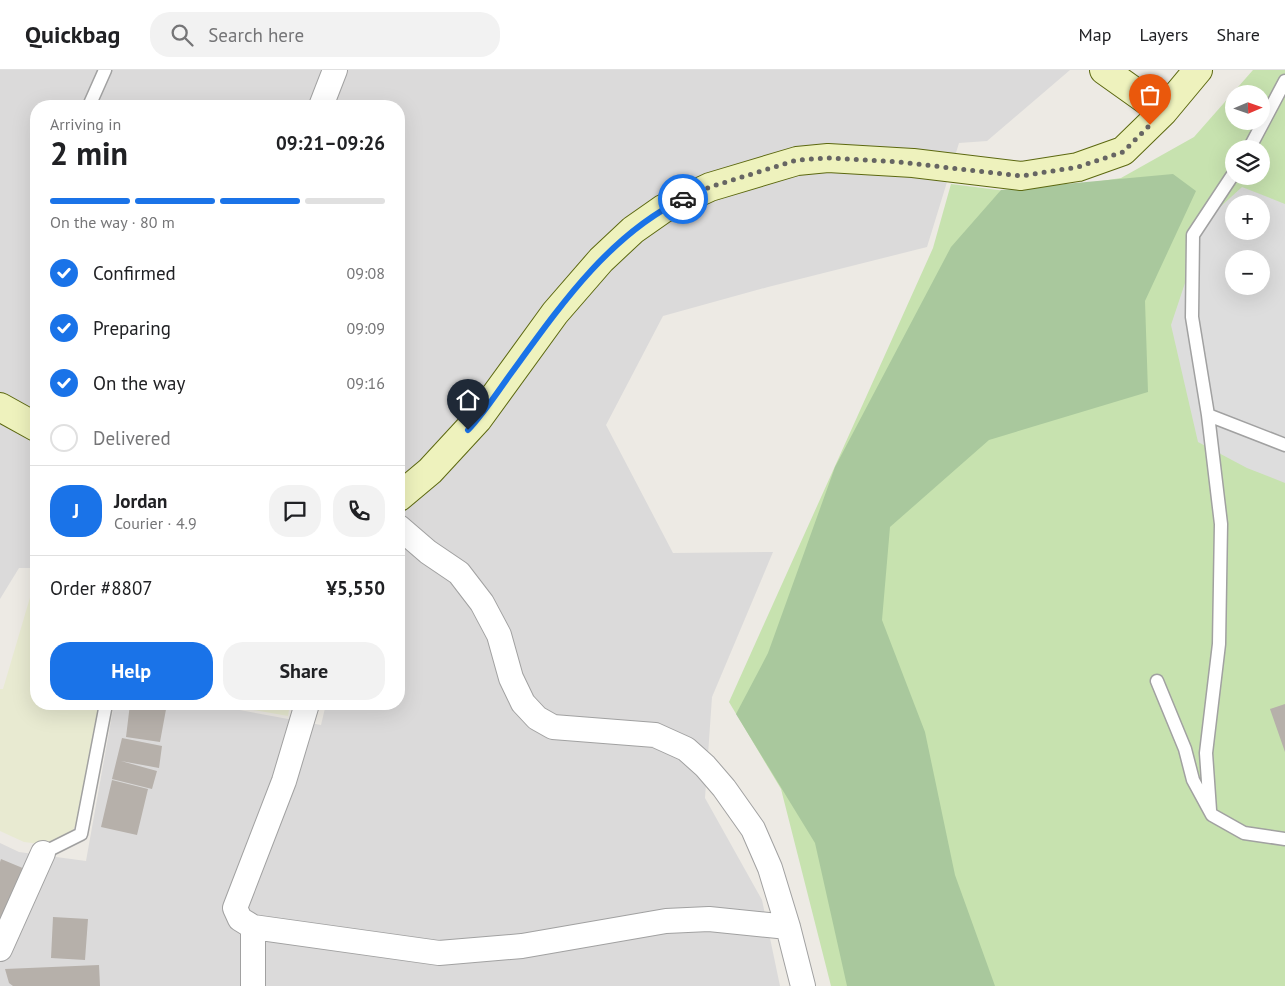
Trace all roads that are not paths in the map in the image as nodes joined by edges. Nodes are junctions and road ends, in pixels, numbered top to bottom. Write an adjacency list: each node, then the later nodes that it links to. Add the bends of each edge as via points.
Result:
1 (105, 70): 6 (lane)
2 (335, 70): 7 (street)
3 (1104, 70): 8 (main road)
4 (1198, 70): 8 (main road)
5 (1285, 81): 9 (lane)
6 (92, 100)
7 (324, 100)
8 (1163, 112): 15 (main road, via 1123,152 1078,167 1021,176 904,163 828,158 797,160 710,187 663,209 633,230 601,260 555,313 478,419 430,471)
9 (1253, 140)
10 (1226, 185): 12 (lane, via 1193,236 1192,317)
11 (0, 407): 13 (main road)
12 (1208, 415): 14 (lane); 20 (lane, via 1221,524 1219,644 1206,753)
13 (30, 424)
14 (1285, 445)
15 (405, 492)
16 (405, 532): 24 (street, via 459,573 482,603 499,635 511,678 523,703 537,718 553,727 655,735 686,749 705,766 753,829 770,868)
17 (1156, 681): 20 (lane, via 1185,748 1193,780)
18 (105, 710): 22 (lane, via 81,834)
19 (305, 710): 23 (street, via 284,782 235,908 240,919)
20 (1210, 810): 21 (lane, via 1212,815 1244,833)
21 (1285, 839)
22 (43, 853): 25 (street)
23 (254, 927): 24 (street, via 439,953 513,948 666,921 709,919); 26 (street)
24 (788, 927): 27 (street)
25 (0, 949)
26 (253, 986)
27 (802, 986)

